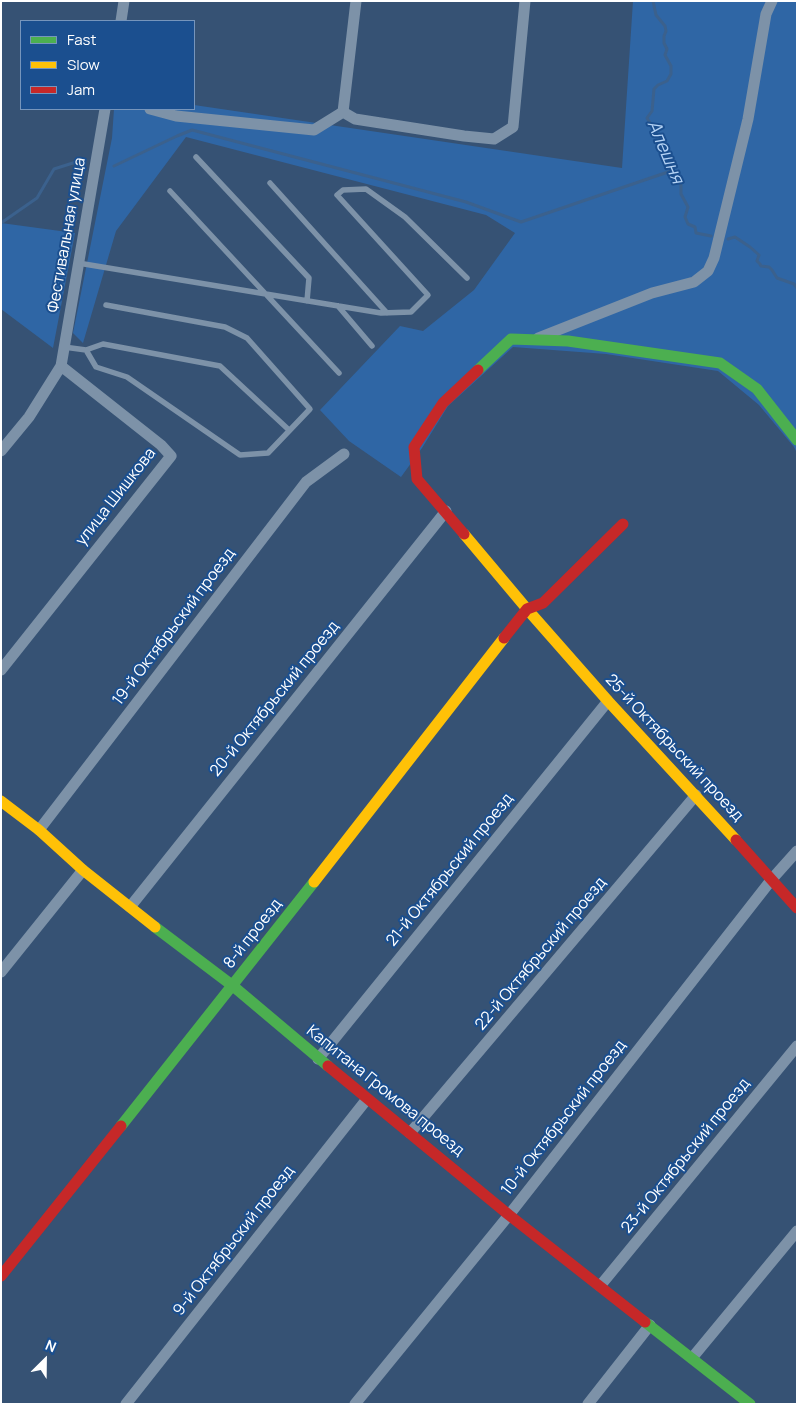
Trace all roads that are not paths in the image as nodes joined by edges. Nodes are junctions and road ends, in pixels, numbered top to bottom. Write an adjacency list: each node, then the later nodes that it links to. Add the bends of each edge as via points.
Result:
1 (124, 1): 5 (street)
2 (356, 1): 8 (street)
3 (525, 1): 8 (street, via 513,127 494,140 355,120)
4 (772, 1): 19 (street, via 766,14 748,119 708,271 694,282 652,293)
5 (121, 20)
6 (105, 110): 12 (street, Фестивальная улица)
7 (154, 110): 8 (street, via 176,116 314,130)
8 (343, 112)
9 (196, 157): 15 (lane, via 309,278)
10 (270, 183): 18 (lane)
11 (170, 191): 14 (lane)
12 (78, 263): 14 (lane); 21 (street, Фестивальная улица)
13 (467, 278): 18 (lane, via 405,217 366,189 343,190 337,195 428,295 410,312)
14 (266, 294): 15 (lane); 24 (lane)
15 (307, 301): 17 (lane)
16 (106, 305): 25 (lane, via 225,327 247,338 310,408)
17 (338, 306): 18 (lane); 20 (lane)
18 (387, 313)
19 (534, 340): 26 (street, via 568,341 720,363 757,389); 29 (street, 25-й Октябрьский проезд, via 511,339 443,403 414,447 417,479)
20 (372, 346)
21 (64, 347): 22 (lane); 23 (street, Фестивальная улица)
22 (86, 350): 25 (lane, via 103,344 220,366); 25 (lane, via 96,367 127,377 240,455 268,452)
23 (61, 366): 27 (street, via 29,417); 32 (street, улица Шишкова, via 171,456)
24 (339, 373)
25 (289, 430)
26 (797, 440)
27 (1, 451)
28 (344, 454): 36 (street, 19-й Октябрьский проезд, via 306,482)
29 (446, 512): 31 (street, 25-й Октябрьский проезд); 40 (street, 20-й Октябрьский проезд)
30 (623, 524): 31 (street, via 543,603)
31 (527, 610): 33 (street, 25-й Октябрьский проезд); 43 (street, 8-й проезд)
32 (1, 670)
33 (608, 701): 34 (street, 25-й Октябрьский проезд); 45 (street, 21-й Октябрьский проезд)
34 (696, 795): 39 (street, 25-й Октябрьский проезд); 47 (street, 22-й Октябрьский проезд)
35 (1, 801): 36 (street, Капитана Громова проезд)
36 (39, 830): 38 (street, Капитана Громова проезд)
37 (797, 850): 39 (street, 10-й Октябрьский проезд)
38 (83, 870): 40 (street, Капитана Громова проезд); 42 (street)
39 (772, 880): 41 (street, 25-й Октябрьский проезд); 48 (street, 10-й Октябрьский проезд)
40 (130, 907): 43 (street, Капитана Громова проезд)
41 (797, 908)
42 (1, 972)
43 (233, 986): 45 (street, Капитана Громова проезд); 50 (street, 8-й проезд)
44 (797, 1046): 51 (street, 23-й Октябрьский проезд)
45 (318, 1058): 46 (street, Капитана Громова проезд)
46 (367, 1099): 47 (street, Капитана Громова проезд); 54 (street, 9-й Октябрьский проезд)
47 (410, 1133): 48 (street, Капитана Громова проезд)
48 (509, 1215): 51 (street, Капитана Громова проезд); 55 (street, 10-й Октябрьский проезд)
49 (797, 1231): 53 (street)
50 (1, 1276)
51 (600, 1286): 52 (street, Капитана Громова проезд)
52 (650, 1326): 53 (street, Капитана Громова проезд); 56 (street)
53 (692, 1358): 57 (street, Капитана Громова проезд)
54 (126, 1404)
55 (355, 1404)
56 (588, 1404)
57 (750, 1404)

